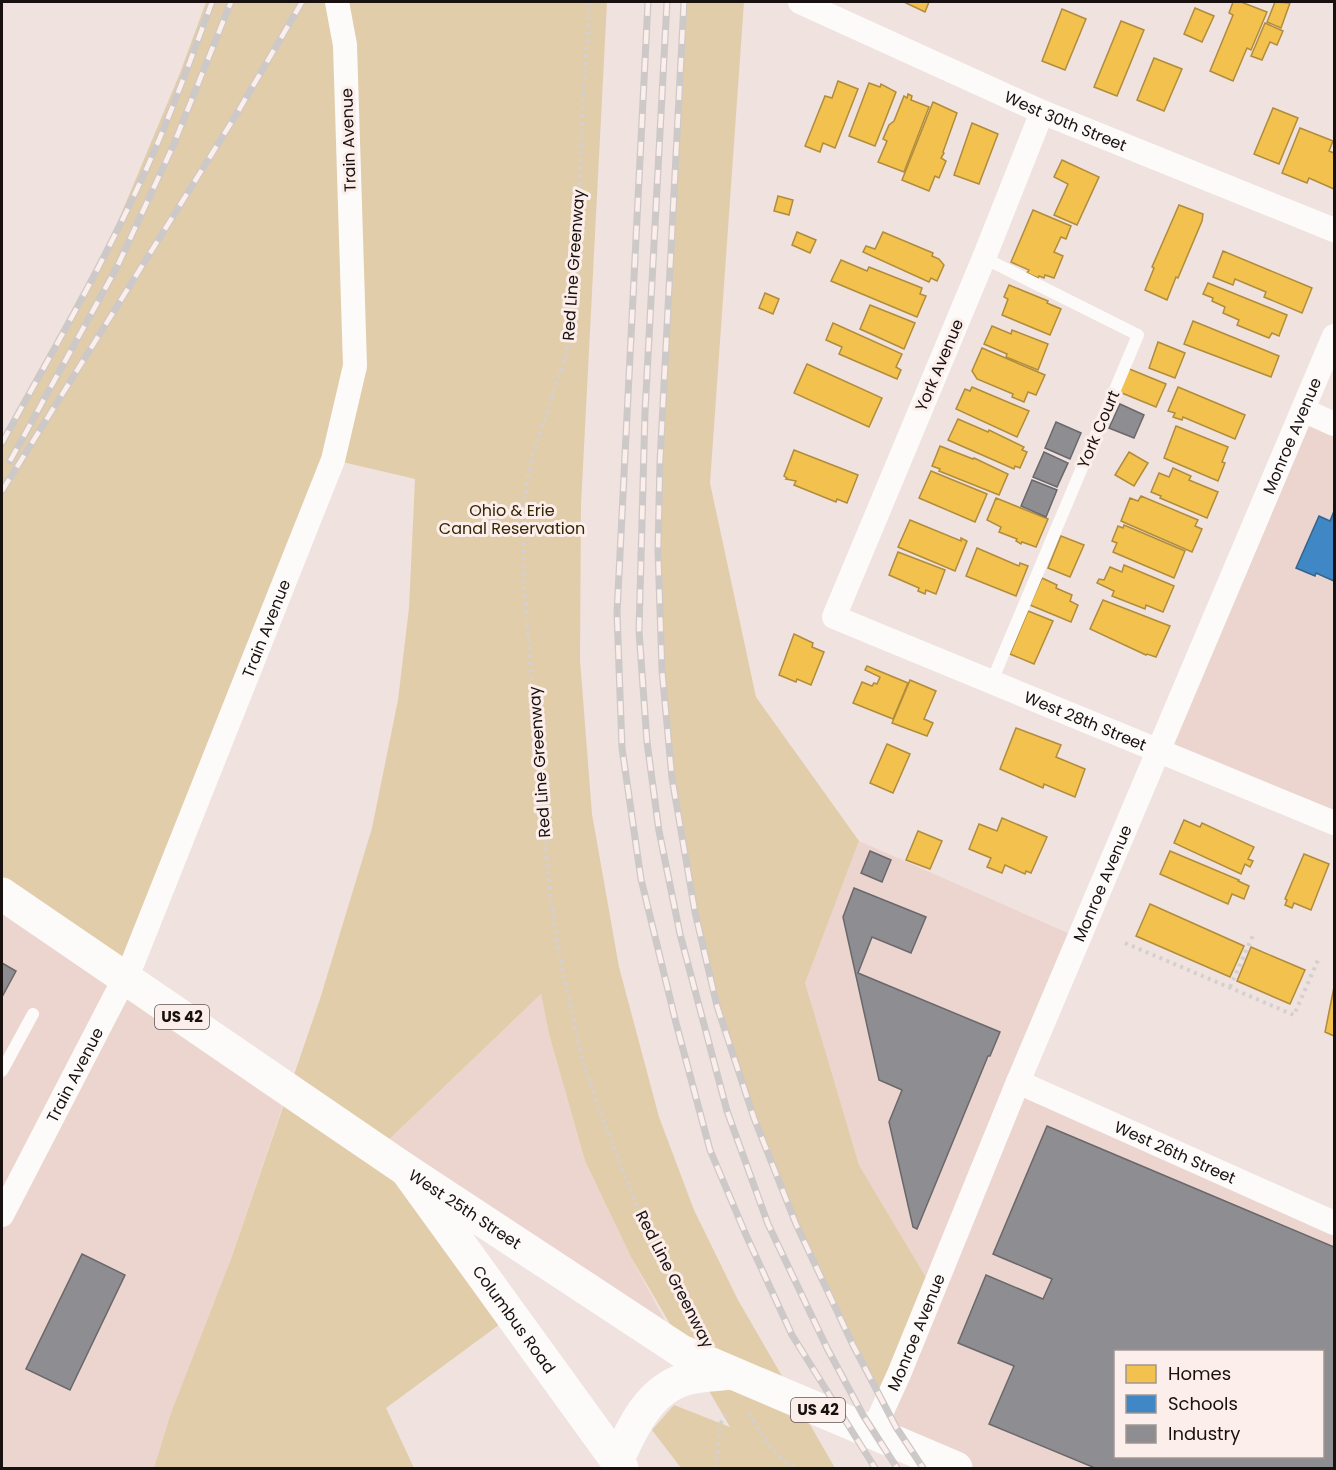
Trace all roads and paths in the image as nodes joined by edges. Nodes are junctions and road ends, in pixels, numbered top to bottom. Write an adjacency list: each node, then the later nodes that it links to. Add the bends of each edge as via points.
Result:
1 (337, 2): 23 (street, Train Avenue, via 345,45 355,366 333,460 133,962)
2 (590, 2): 25 (path, Red Line Greenway, via 575,288 567,351 531,457 524,500 523,574 548,874 557,944 582,1059)
3 (800, 2): 4 (street, West 30th Street)
4 (1042, 112): 5 (street, West 30th Street); 6 (street, York Avenue)
5 (1335, 230)
6 (984, 258): 10 (street, York Avenue); 11 (lane, York Court, via 1138,335)
7 (1335, 336): 8 (street, Monroe Avenue)
8 (1303, 410): 9 (street); 12 (street, Monroe Avenue)
9 (1335, 424)
10 (834, 617): 11 (street, West 28th Street)
11 (992, 681): 12 (street, West 28th Street)
12 (1160, 751): 13 (street, West 28th Street); 21 (street, Monroe Avenue)
13 (1335, 823)
14 (2, 894): 22 (main road, West 25th Street / US 42)
15 (1254, 933): 18 (path)
16 (1125, 943): 18 (path)
17 (1318, 960): 18 (path, via 1294,1015)
18 (1230, 987)
19 (33, 1014): 20 (lane)
20 (2, 1071)
21 (1018, 1082): 24 (street, West 26th Street); 29 (street, Monroe Avenue)
22 (406, 1170): 25 (main road, West 25th Street / US 42); 30 (main road, Columbus Road)
23 (2, 1212)
24 (1335, 1223)
25 (690, 1340): 26 (main road, West 25th Street / US 42)
26 (732, 1373): 29 (main road, West 25th Street / US 42); 30 (main road, via 687,1379 672,1385 646,1406 634,1425)
27 (748, 1411): 32 (path, via 783,1461)
28 (729, 1412): 31 (path, via 720,1424)
29 (872, 1432): 33 (main road, West 25th Street / US 42)
30 (619, 1465)
31 (716, 1468)
32 (797, 1468)
33 (956, 1468)

